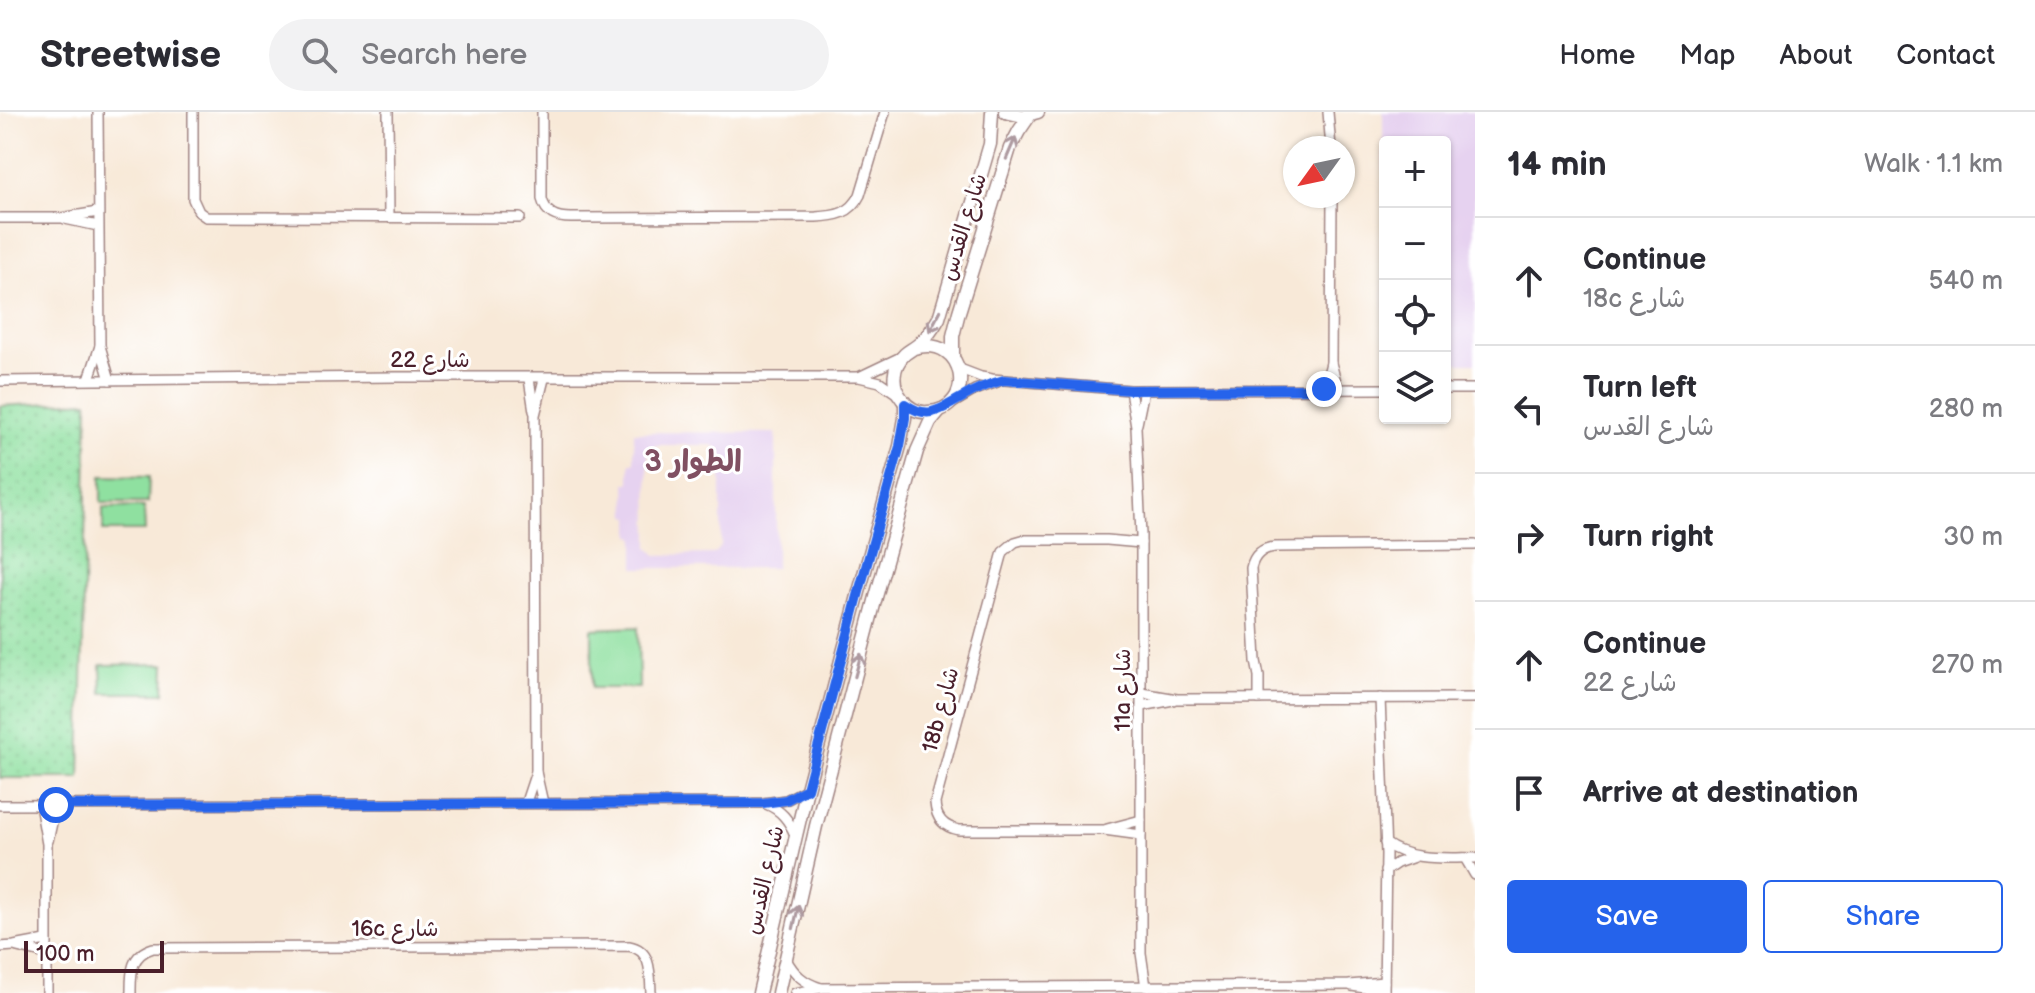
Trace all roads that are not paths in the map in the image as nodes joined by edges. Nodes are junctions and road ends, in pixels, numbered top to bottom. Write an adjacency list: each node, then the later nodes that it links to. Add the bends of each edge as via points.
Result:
1 (98, 112): 12 (street)
2 (193, 112): 13 (street, via 193,199 206,217)
3 (388, 112): 13 (street)
4 (542, 112): 5 (street, via 542,199 547,211 564,218 842,214 860,195)
5 (885, 112)
6 (992, 112): 19 (main road, شارع القدس, one-way to 19, via 990,144 943,307 933,328)
7 (1005, 112): 9 (main road)
8 (1330, 112): 10 (street)
9 (1034, 114): 20 (main road, شارع القدس, one-way to 9, via 955,326 1004,164 1014,139)
10 (1331, 136)
11 (1332, 208): 21 (street)
12 (98, 212): 15 (street); 17 (street)
13 (389, 217): 16 (street)
14 (0, 218): 15 (street)
15 (61, 218): 17 (street)
16 (520, 218)
17 (98, 226): 18 (street)
18 (100, 346): 23 (street); 26 (street)
19 (909, 352): 20 (main road, via 935,346); 22 (street, شارع 22); 36 (main road, via 895,374)
20 (956, 363): 27 (street, via 981,377); 37 (main road, via 960,389)
21 (1331, 363): 29 (street); 30 (street)
22 (859, 377): 25 (street, شارع 22); 36 (street, شارع 22, via 880,382)
23 (89, 379): 26 (street, شارع 22); 28 (street, شارع 22)
24 (529, 379): 25 (street, شارع 22); 26 (street, شارع 22); 38 (street)
25 (544, 379): 38 (street)
26 (110, 380)
27 (1004, 380): 34 (street); 37 (street)
28 (0, 381)
29 (1324, 389): 30 (street); 35 (street)
30 (1338, 389): 31 (street)
31 (1379, 389)
32 (1451, 389): 33 (street)
33 (1475, 389)
34 (1130, 390): 35 (street); 39 (street, 11a شارع)
35 (1144, 390): 39 (street, 11a شارع)
36 (902, 399): 37 (main road, via 922,412); 49 (main road, شارع القدس, via 900,446)
37 (945, 408): 70 (main road, شارع القدس, one-way to 37, via 917,451 930,422)
38 (535, 415): 48 (street)
39 (1136, 427): 40 (street, 11a شارع)
40 (1141, 539): 42 (street, 11a شارع); 57 (street, 18b شارع, via 1022,540 1003,552 935,803 944,825 959,830)
41 (1475, 545): 46 (street, via 1264,549 1251,568)
42 (1142, 693): 45 (street); 47 (street, 11a شارع)
43 (1384, 698): 44 (street); 46 (street); 60 (street)
44 (1475, 698)
45 (1177, 699): 46 (street); 47 (street)
46 (1256, 699)
47 (1142, 706): 56 (street, 11a شارع)
48 (536, 772): 50 (street); 51 (street)
49 (807, 789): 52 (street, via 786,800); 58 (main road, شارع القدس)
50 (526, 802): 51 (street); 55 (street)
51 (543, 803): 52 (street)
52 (763, 803): 58 (street, via 783,815)
53 (0, 805): 54 (street)
54 (40, 805): 55 (street); 61 (street)
55 (56, 805): 61 (street)
56 (1141, 820): 57 (street, 18b شارع); 59 (street, 11a شارع)
57 (1104, 830): 59 (street, 18b شارع)
58 (795, 835): 71 (main road, شارع القدس)
59 (1141, 835): 72 (street, 11a شارع)
60 (1385, 843): 62 (street); 64 (street)
61 (47, 844): 66 (street)
62 (1417, 857): 63 (street); 64 (street)
63 (1470, 858): 65 (street)
64 (1385, 871): 74 (street)
65 (1475, 875)
66 (46, 940): 67 (street); 69 (street)
67 (14, 946): 68 (street); 69 (street)
68 (0, 947)
69 (46, 954): 79 (street)
70 (786, 959): 73 (street, via 803,980); 83 (main road, شارع القدس)
71 (762, 979): 82 (main road, شارع القدس); 83 (street)
72 (1142, 987): 76 (street); 77 (street)
73 (821, 988): 75 (street); 84 (street)
74 (1384, 988): 78 (street)
75 (881, 990): 76 (street)
76 (895, 990)
77 (1244, 990): 78 (street)
78 (1254, 990)
79 (47, 993)
80 (131, 993): 81 (street, 16c شارع, via 131,967 143,951 157,948 629,946 645,955)
81 (651, 993)
82 (759, 993)
83 (777, 993)
84 (795, 993)

